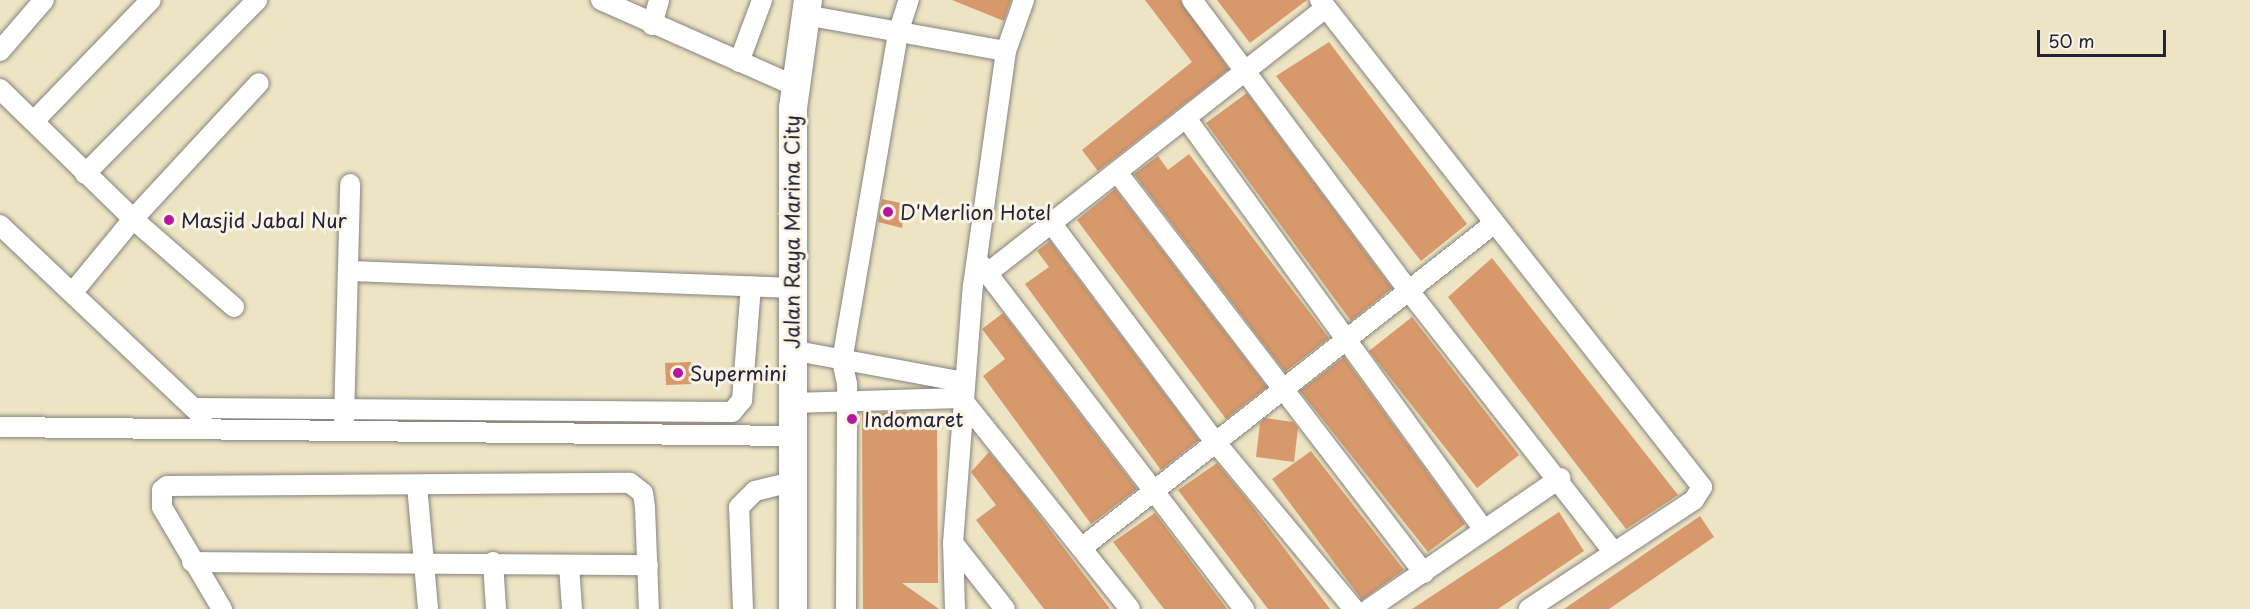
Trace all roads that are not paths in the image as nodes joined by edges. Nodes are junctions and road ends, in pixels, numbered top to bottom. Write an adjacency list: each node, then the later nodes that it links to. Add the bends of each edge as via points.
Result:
1 (44, 0): 14 (street)
2 (152, 0): 22 (street)
3 (257, 0): 24 (street)
4 (601, 0): 12 (street)
5 (659, 0): 12 (street)
6 (762, 0): 16 (street)
7 (909, 0): 13 (street)
8 (1024, 0): 15 (street)
9 (1192, 0): 17 (street)
10 (1323, 4): 17 (street); 29 (street)
11 (806, 7): 13 (street); 19 (main road, Jalan Raya Marina City)
12 (652, 25): 16 (street)
13 (898, 33): 15 (street); 39 (street)
14 (0, 51)
15 (1006, 51): 30 (street)
16 (739, 62): 19 (street)
17 (1247, 74): 21 (street); 34 (street)
18 (259, 83): 26 (street)
19 (795, 86): 33 (main road, Jalan Raya Marina City)
20 (0, 90): 22 (street)
21 (1186, 118): 23 (street); 37 (street)
22 (34, 121): 24 (street)
23 (1118, 172): 27 (street); 40 (street)
24 (85, 174): 26 (street)
25 (350, 184): 31 (street)
26 (133, 219): 35 (street); 36 (street)
27 (1052, 224): 30 (street); 50 (street)
28 (0, 225): 35 (street)
29 (1492, 225): 34 (street); 58 (street, via 1702,487 1694,500)
30 (983, 267): 41 (street); 54 (street)
31 (348, 271): 32 (street); 45 (street)
32 (751, 286): 33 (street); 45 (street, via 742,400 732,412)
33 (790, 288): 38 (main road, Jalan Raya Marina City)
34 (1409, 291): 37 (street); 51 (street)
35 (73, 292): 44 (street)
36 (234, 307)
37 (1346, 341): 40 (street); 55 (street)
38 (791, 350): 39 (street); 42 (main road, Jalan Raya Marina City)
39 (842, 361): 41 (street); 43 (street, via 847,384)
40 (1287, 387): 50 (street); 64 (street)
41 (962, 390): 43 (street); 56 (street); 57 (street)
42 (792, 403): 43 (street); 49 (main road, Jalan Raya Marina City)
43 (843, 404): 72 (street)
44 (194, 408): 45 (street); 46 (street)
45 (344, 409): 48 (street)
46 (212, 426): 47 (street); 48 (street)
47 (0, 427)
48 (344, 429): 49 (street)
49 (794, 436): 52 (main road, Jalan Raya Marina City)
50 (1216, 443): 54 (street); 77 (street)
51 (1560, 478): 55 (street); 58 (street)
52 (795, 481): 70 (street, via 755,491 739,507); 71 (main road, Jalan Raya Marina City)
53 (417, 485): 59 (street, via 167,486 162,490 162,507); 61 (street); 63 (street, via 630,483 643,493)
54 (1155, 491): 57 (street); 76 (street)
55 (1484, 530): 64 (street)
56 (953, 543): 73 (street); 74 (street)
57 (1084, 546): 75 (street)
58 (1614, 552): 79 (street)
59 (192, 562): 61 (street); 65 (street)
60 (493, 562): 61 (street); 62 (street); 67 (street)
61 (423, 564): 66 (street)
62 (569, 565): 63 (street); 68 (street)
63 (648, 565): 69 (street)
64 (1424, 573): 78 (street)
65 (222, 609)
66 (428, 609)
67 (496, 609)
68 (572, 609)
69 (649, 609)
70 (743, 609)
71 (794, 609)
72 (846, 609)
73 (955, 609)
74 (1005, 609)
75 (1130, 609)
76 (1244, 609)
77 (1354, 609)
78 (1369, 609)
79 (1529, 609)

